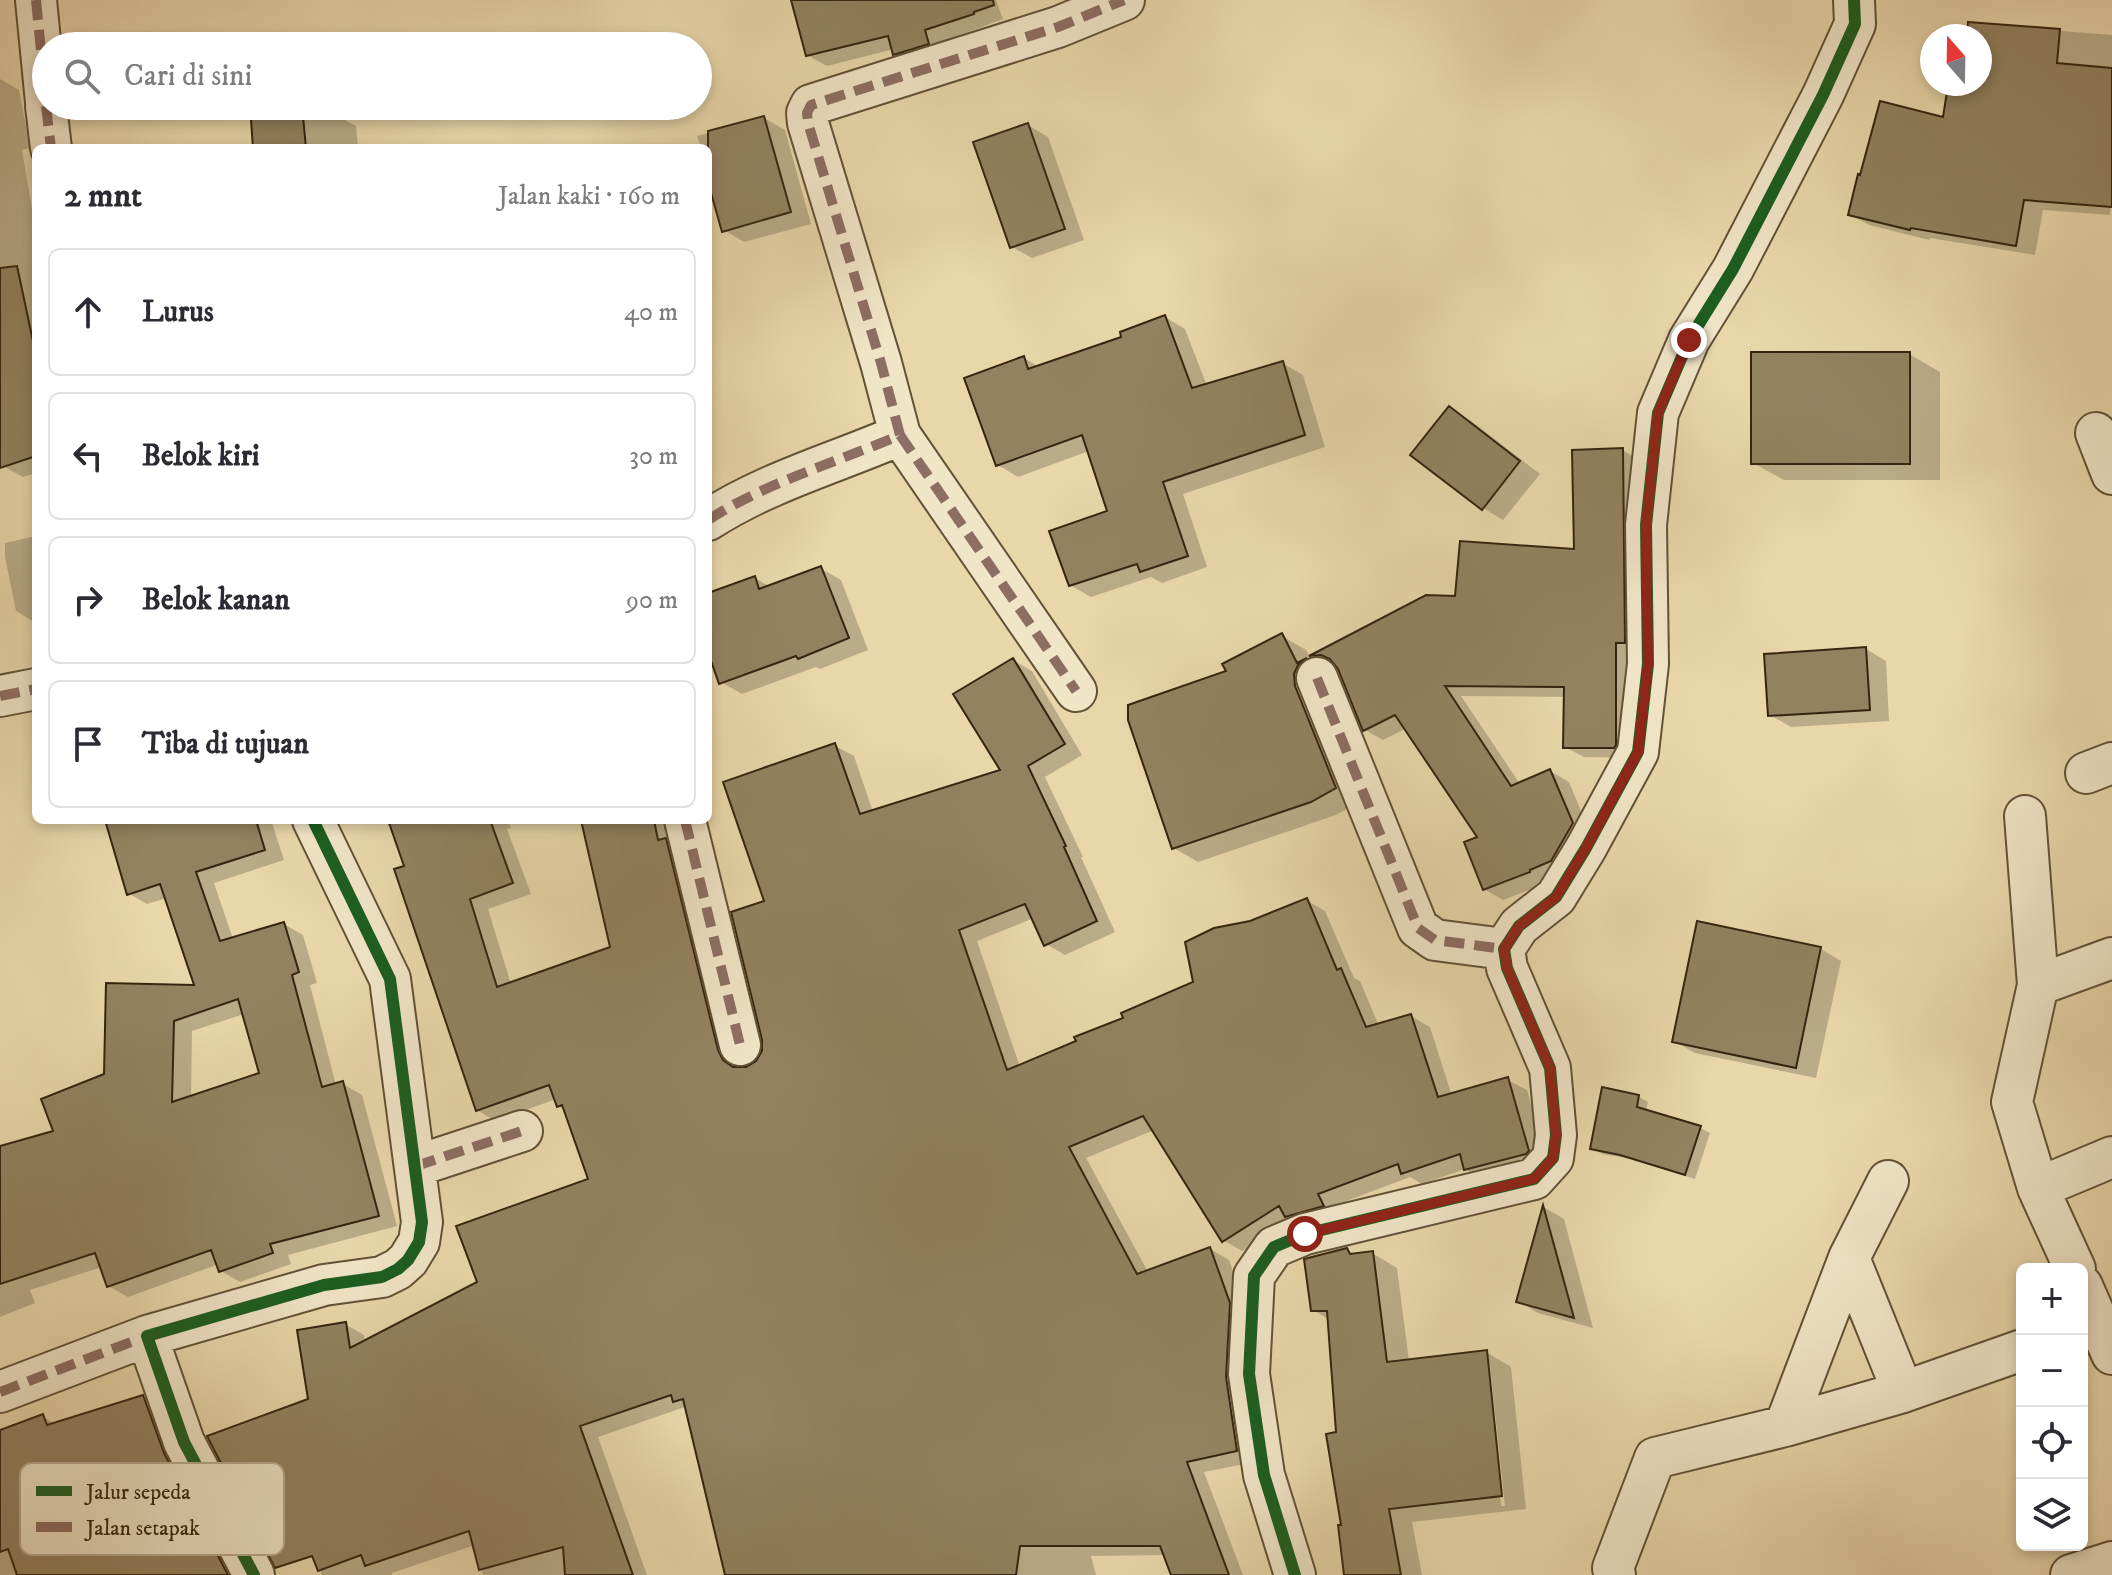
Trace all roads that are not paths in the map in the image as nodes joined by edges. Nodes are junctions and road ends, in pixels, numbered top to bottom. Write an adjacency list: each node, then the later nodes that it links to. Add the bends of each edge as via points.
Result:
1 (36, 0): 4 (street)
2 (1124, 0): 8 (street, via 1058,27 811,105 808,123)
3 (1854, 0): 18 (street, via 1855,24 1823,95 1733,269 1689,340 1658,413 1646,525 1648,664 1638,752 1556,897 1519,926)
4 (39, 32)
5 (48, 120): 6 (street)
6 (51, 144)
7 (2096, 433): 9 (street)
8 (900, 435): 10 (street, via 764,488); 13 (street)
9 (2112, 474)
10 (712, 518)
11 (1317, 678): 18 (street, via 1418,928 1435,940)
12 (32, 690): 14 (street)
13 (1076, 691)
14 (0, 696)
15 (2025, 816): 20 (street)
16 (315, 824): 24 (street, via 390,979)
17 (686, 824): 21 (street)
18 (1504, 949): 40 (street, via 1507,968 1550,1068 1553,1158 1534,1179 1305,1234 1274,1247 1254,1276 1249,1374 1264,1475)
19 (2112, 958): 20 (street)
20 (2038, 985): 26 (street, via 2012,1102)
21 (740, 1045)
22 (522, 1131): 24 (street)
23 (2112, 1157): 26 (street)
24 (416, 1166): 31 (street, via 419,1242 398,1269)
25 (1888, 1181): 27 (street)
26 (2038, 1188): 28 (street)
27 (1849, 1258): 34 (street); 35 (street)
28 (2072, 1263)
29 (2088, 1304): 30 (street)
30 (2098, 1335)
31 (147, 1336): 33 (street); 36 (street)
32 (2016, 1352): 34 (street)
33 (0, 1392)
34 (1903, 1392): 35 (street)
35 (1785, 1426): 41 (street, via 1655,1458 1613,1568)
36 (195, 1463)
37 (245, 1555): 39 (street)
38 (2112, 1562): 42 (street)
39 (254, 1575)
40 (1295, 1575)
41 (1615, 1575)
42 (2071, 1575)

